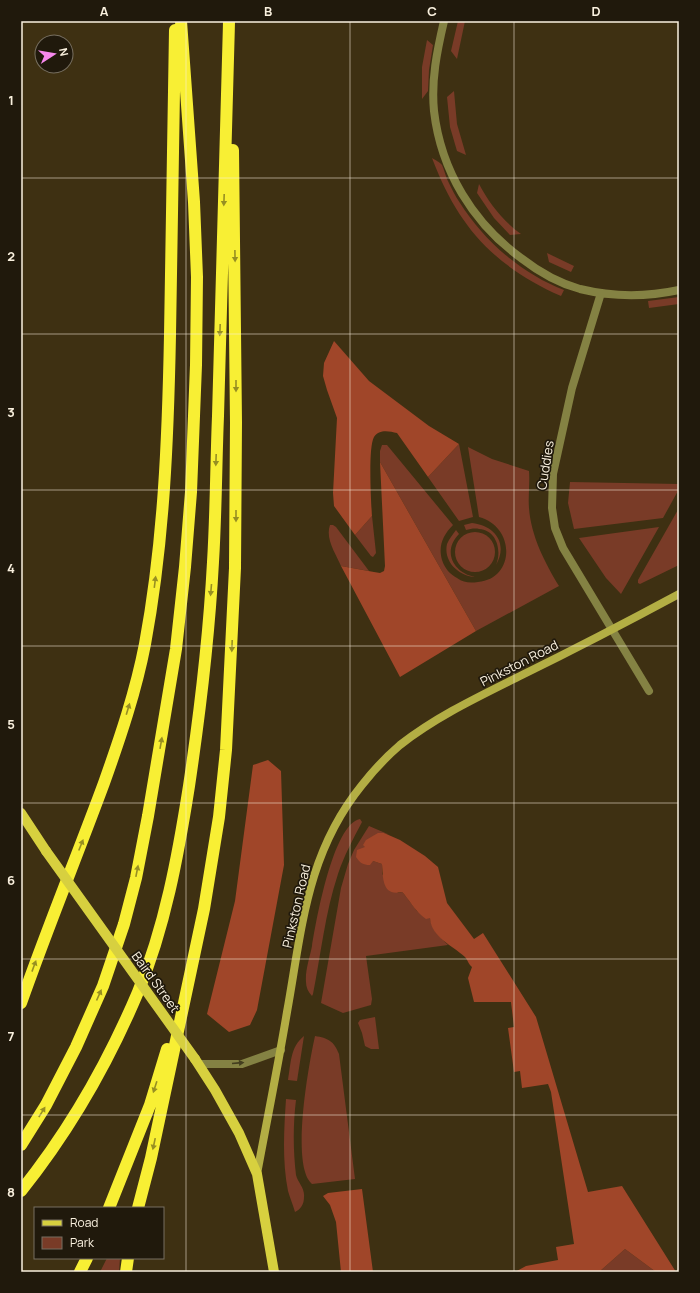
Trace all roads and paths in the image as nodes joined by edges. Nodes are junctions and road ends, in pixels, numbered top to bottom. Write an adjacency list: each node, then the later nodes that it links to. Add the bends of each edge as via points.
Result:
1 (175, 21): 12 (highway, one-way to 1, via 114,755 133,694 146,638 162,524 166,461)
2 (182, 21): 15 (highway, one-way to 2, via 46,1105 76,1047 103,986 124,924 148,816 176,649 186,567 190,500 197,277)
3 (231, 21): 11 (highway, one-way to 11, via 236,430 235,568 226,750 219,817); 17 (highway, one-way to 17, via 213,563 200,714 184,817 168,896 138,991 95,1080 44,1162)
4 (444, 21): 6 (street, via 434,73 434,112 446,162 463,197 472,212 498,240 531,266 570,285)
5 (679, 290): 6 (street, via 642,296)
6 (601, 293): 8 (street, Cuddies, via 572,388 554,467 552,508 555,528 563,548)
7 (679, 594): 8 (street, Pinkston Road)
8 (613, 630): 9 (street, Cuddies); 13 (street, Pinkston Road, via 436,720 398,747 359,788 333,827 313,877 304,912)
9 (649, 691)
10 (21, 813): 14 (main road, Baird Street, bridge)
11 (192, 969): 18 (highway, one-way to 18, via 150,1104); 19 (highway, one-way to 19)
12 (21, 1002)
13 (281, 1050): 14 (street, one-way to 13, via 242,1064); 16 (street, Pinkston Road)
14 (197, 1062): 16 (main road, Baird Street, via 239,1133)
15 (21, 1145)
16 (257, 1174): 24 (main road, Baird Street)
17 (21, 1191)
18 (109, 1207)
19 (138, 1207)
20 (86, 1259): 22 (highway)
21 (128, 1259): 23 (highway)
22 (80, 1272)
23 (126, 1272)
24 (274, 1272)

